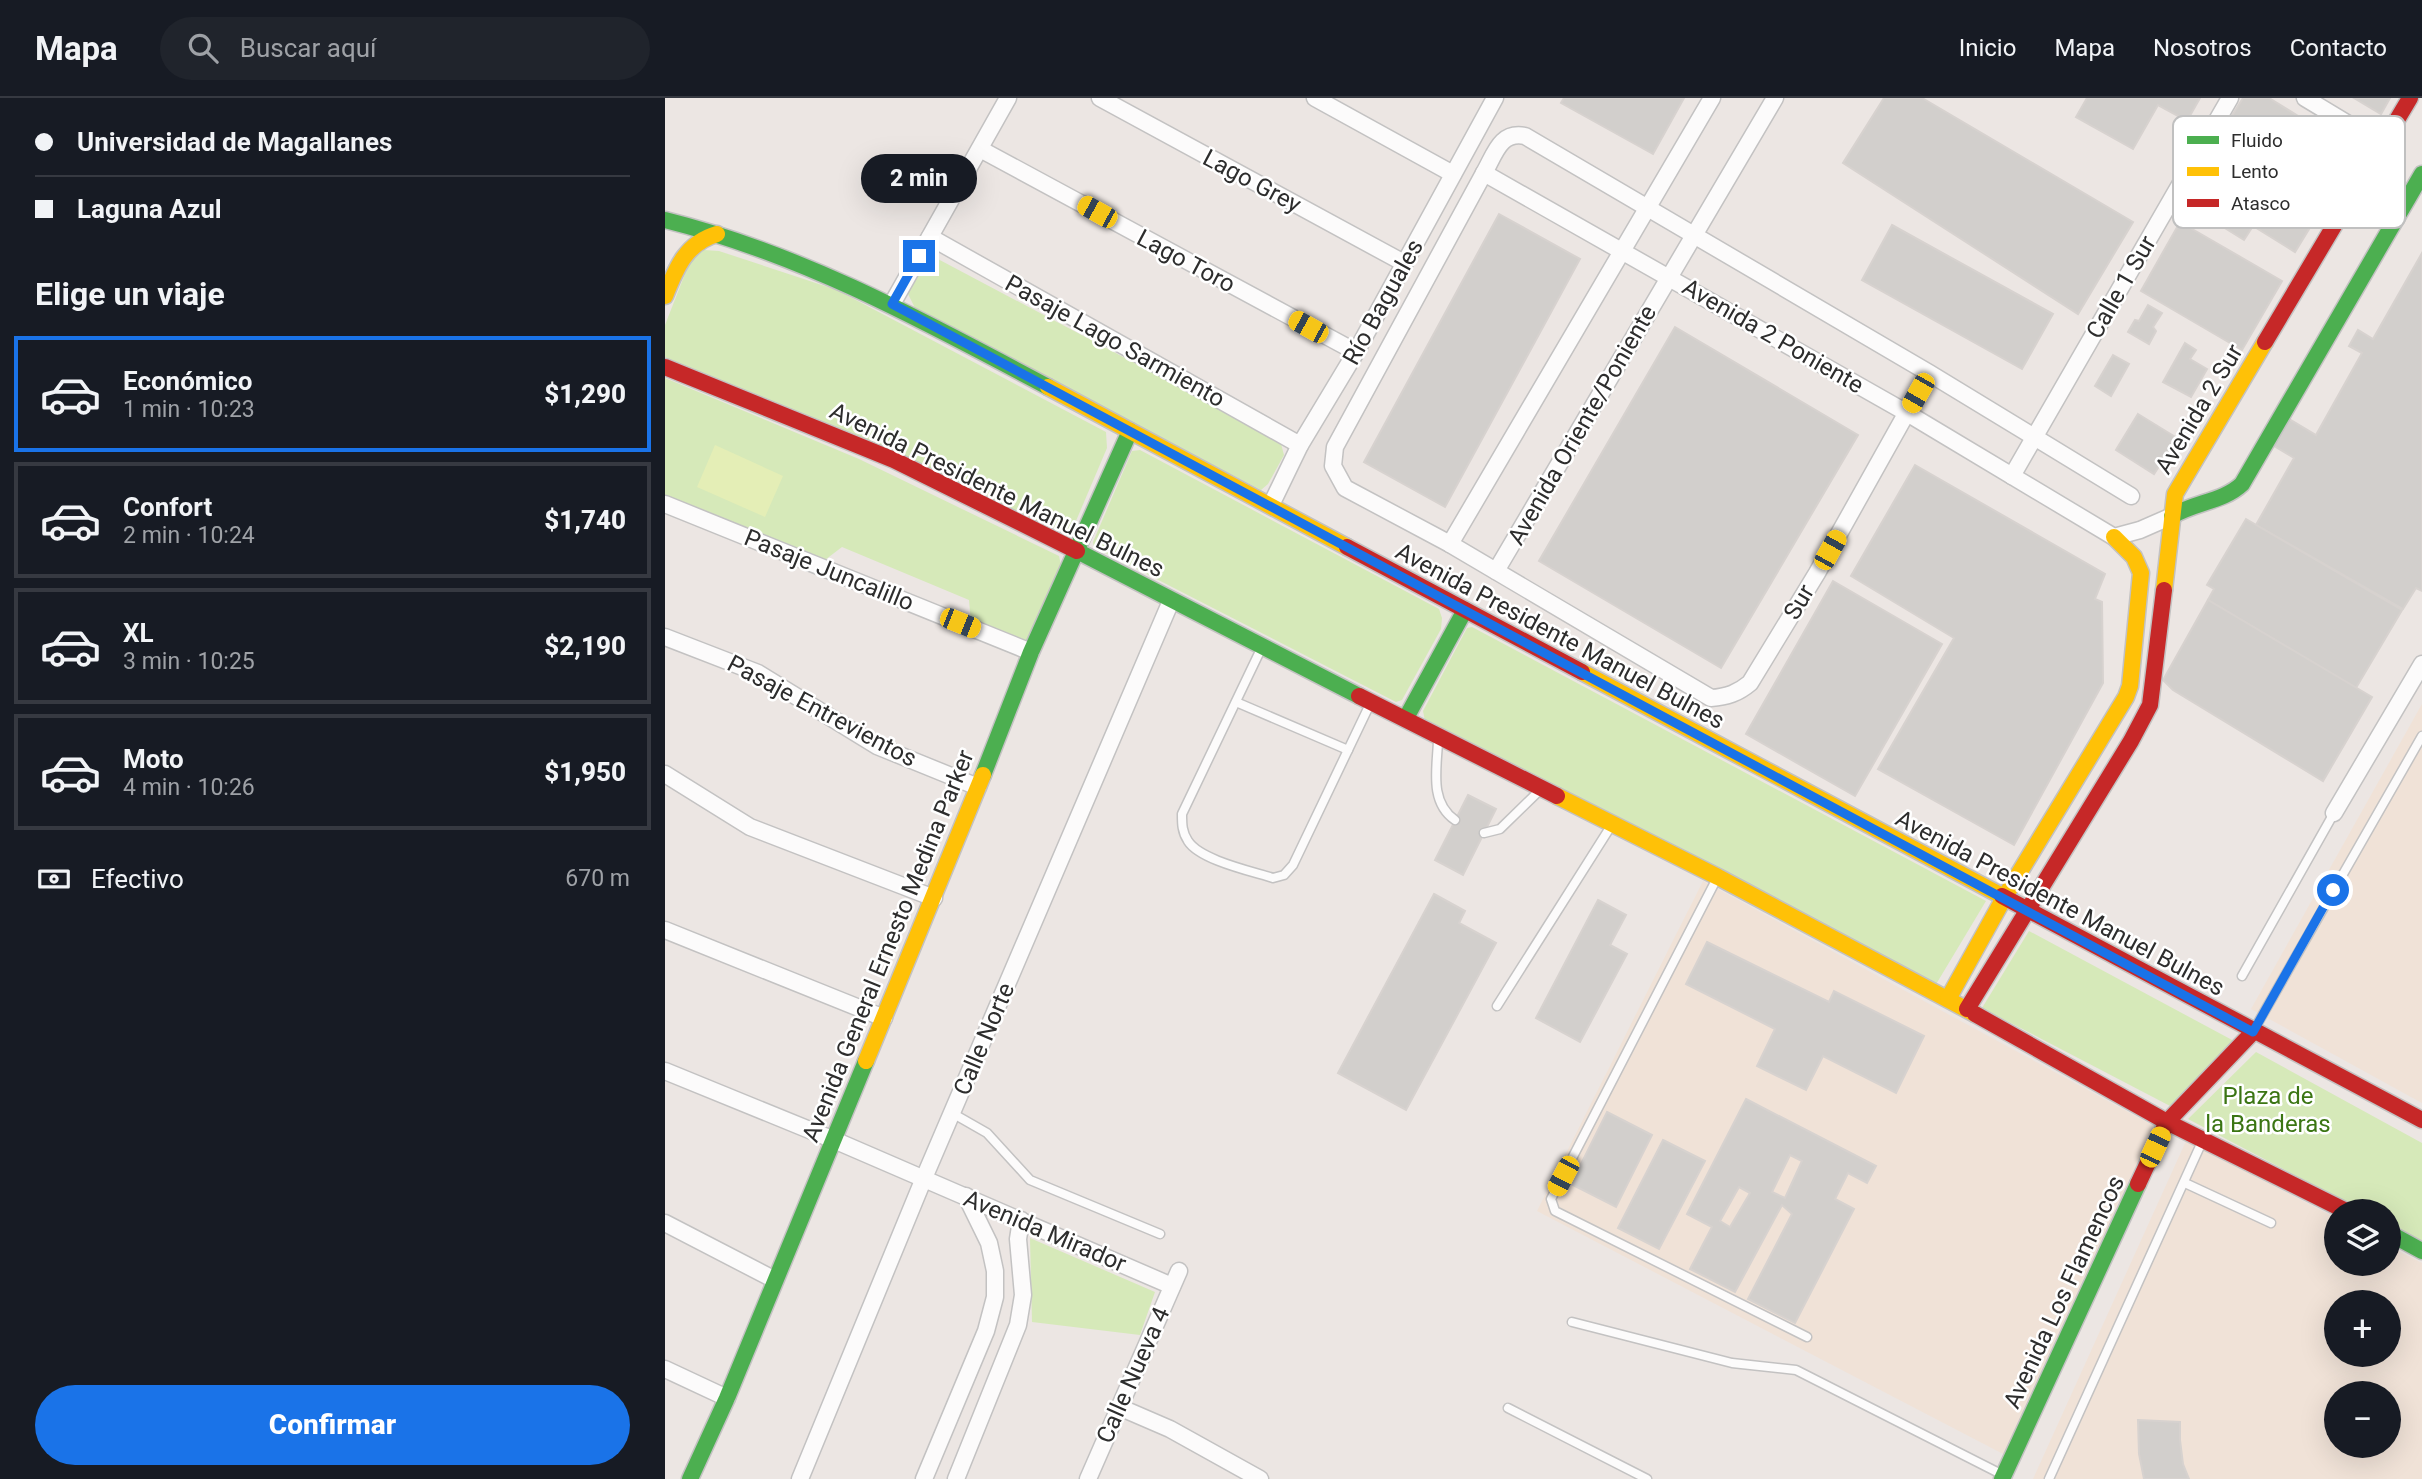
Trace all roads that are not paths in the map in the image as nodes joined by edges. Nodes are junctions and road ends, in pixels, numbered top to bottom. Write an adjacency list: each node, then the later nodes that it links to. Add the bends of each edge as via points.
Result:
1 (1008, 98): 13 (street)
2 (1100, 98): 27 (street, Lago Grey)
3 (1315, 98): 15 (street)
4 (1495, 98): 15 (street, Río Baguales)
5 (1712, 98): 19 (street)
6 (1775, 98): 24 (street, Avenida Oriente/Poniente)
7 (2230, 98): 10 (street, Calle 1 Sur)
8 (2305, 98): 11 (street)
9 (2410, 98): 12 (main road, Avenida 2 Sur)
10 (2220, 116)
11 (2335, 116)
12 (2400, 116)
13 (979, 149): 25 (street); 31 (street, Lago Toro)
14 (1484, 173): 19 (street, Avenida 2 Poniente, via 1504,138 1514,133); 26 (street, Avenida 2 Poniente); 44 (street, via 1335,447 1333,466 1345,488)
15 (1453, 174): 27 (street, Río Baguales)
16 (2422, 174): 18 (main road, Avenida 2 Sur)
17 (2173, 196): 36 (street, Calle 1 Sur)
18 (2405, 203)
19 (1647, 208): 24 (street, Avenida 2 Poniente); 26 (street)
20 (665, 220): 23 (main road, Avenida Presidente Manuel Bulnes)
21 (2334, 228): 42 (main road, Avenida 2 Sur, via 2175,494)
22 (2391, 228): 42 (main road, Avenida 2 Sur, via 2242,484 2225,497 2189,506)
23 (717, 234): 29 (main road, via 689,248 678,262); 30 (main road, Avenida Presidente Manuel Bulnes)
24 (1694, 235): 28 (street, Avenida Oriente/Poniente); 33 (street, Avenida 2 Poniente)
25 (930, 237): 30 (street); 37 (street, Pasaje Lago Sarmiento)
26 (1622, 250): 28 (street, Avenida 2 Poniente); 44 (street)
27 (1404, 263): 31 (street, Río Baguales)
28 (1669, 277): 34 (street, Avenida 2 Poniente); 46 (street, Avenida Oriente/Poniente)
29 (665, 296)
30 (892, 304): 35 (main road, Avenida Presidente Manuel Bulnes)
31 (1356, 352): 37 (street, Río Baguales)
32 (665, 367): 45 (main road, Avenida Presidente Manuel Bulnes, via 894,460)
33 (1929, 373): 34 (street, Sur); 36 (street, Avenida 2 Poniente)
34 (1906, 413): 38 (street, Avenida 2 Poniente); 46 (street, Sur, via 1750,683 1734,694 1711,698)
35 (1130, 431): 41 (main road, Avenida Presidente Manuel Bulnes); 45 (main road, Avenida General Ernesto Medina Parker)
36 (2034, 436): 38 (street, Calle 1 Sur); 39 (street, Avenida 2 Poniente)
37 (1300, 445): 41 (street, Río Baguales)
38 (2012, 476): 43 (street, Avenida 2 Poniente)
39 (2131, 496)
40 (665, 504): 51 (street, Pasaje Juncalillo)
41 (1271, 505): 48 (main road, Avenida Presidente Manuel Bulnes)
42 (2172, 516): 43 (street); 69 (main road, via 2150,705)
43 (2113, 537): 68 (main road, via 2132,553 2141,573 2130,686)
44 (1450, 544): 46 (street)
45 (1077, 551): 47 (main road, Avenida Presidente Manuel Bulnes); 51 (main road, Avenida General Ernesto Medina Parker)
46 (1496, 571)
47 (1171, 601): 50 (main road, Avenida Presidente Manuel Bulnes); 78 (street, Calle Norte)
48 (1465, 610): 55 (main road); 68 (main road, Avenida Presidente Manuel Bulnes)
49 (665, 637): 60 (street, Pasaje Entrevientos, via 758,673 877,746)
50 (1262, 646): 53 (main road, Avenida Presidente Manuel Bulnes); 54 (lane)
51 (1031, 652): 60 (main road, Avenida General Ernesto Medina Parker)
52 (2422, 664): 62 (street)
53 (1372, 701): 55 (main road, Avenida Presidente Manuel Bulnes); 58 (lane)
54 (1236, 702): 58 (lane); 58 (lane, via 1182,814 1182,830 1201,853 1273,878 1284,875)
55 (1406, 718): 56 (main road, Avenida Presidente Manuel Bulnes)
56 (1439, 735): 61 (main road, Avenida Presidente Manuel Bulnes); 63 (lane, via 1437,793)
57 (2422, 736): 76 (lane)
58 (1348, 750)
59 (665, 774): 67 (street, via 750,827)
60 (978, 787): 67 (main road, Avenida General Ernesto Medina Parker)
61 (1542, 788): 64 (main road, Avenida Presidente Manuel Bulnes); 65 (lane, via 1500,829)
62 (2334, 813): 71 (lane)
63 (1455, 820)
64 (1613, 824): 66 (main road, Avenida Presidente Manuel Bulnes); 73 (lane)
65 (1484, 833)
66 (1718, 877): 72 (main road, Avenida Presidente Manuel Bulnes); 96 (lane, via 1551,1199 1555,1211)
67 (934, 898): 75 (main road, Avenida General Ernesto Medina Parker)
68 (2004, 898): 69 (main road, Avenida Presidente Manuel Bulnes); 72 (main road)
69 (2028, 912): 74 (main road); 76 (main road, Avenida Presidente Manuel Bulnes)
70 (665, 930): 75 (street)
71 (2242, 976)
72 (1948, 999): 74 (main road, Avenida Presidente Manuel Bulnes)
73 (1497, 1006)
74 (1967, 1009): 80 (main road, Avenida Presidente Manuel Bulnes)
75 (884, 1018): 81 (main road, Avenida General Ernesto Medina Parker)
76 (2253, 1032): 79 (main road, Avenida Presidente Manuel Bulnes); 80 (main road, Avenida Los Flamencos)
77 (665, 1071): 81 (street, Avenida Mirador)
78 (952, 1113): 83 (street, Calle Norte); 90 (lane, via 987,1133 1030,1180)
79 (2422, 1120)
80 (2167, 1122): 82 (main road, Avenida Presidente Manuel Bulnes); 101 (main road, Avenida Los Flamencos)
81 (834, 1140): 83 (street, Avenida Mirador); 94 (main road, Avenida General Ernesto Medina Parker)
82 (2203, 1140): 84 (lane); 86 (main road, Avenida Presidente Manuel Bulnes)
83 (921, 1177): 85 (street, Avenida Mirador); 103 (street, Calle Norte)
84 (2185, 1183): 89 (lane); 109 (lane)
85 (966, 1196): 87 (street, Avenida Mirador); 104 (street, via 989,1243 995,1297 986,1331)
86 (2324, 1200)
87 (1021, 1220): 93 (street, Avenida Mirador); 105 (street, via 1018,1239 1023,1295 1018,1325)
88 (665, 1223): 94 (street)
89 (2271, 1223)
90 (1160, 1234)
91 (2401, 1240): 92 (main road)
92 (2422, 1251)
93 (1176, 1278): 99 (street, Calle Nueva 4)
94 (775, 1280): 98 (main road, Avenida General Ernesto Medina Parker)
95 (1572, 1322): 101 (lane, via 1732,1363 1796,1370)
96 (1807, 1337)
97 (665, 1369): 98 (street)
98 (727, 1398): 102 (main road, Avenida General Ernesto Medina Parker)
99 (1119, 1408): 106 (street, Calle Nueva 4); 107 (street, via 1170,1429)
100 (1508, 1408): 108 (lane)
101 (2003, 1477)
102 (690, 1479)
103 (800, 1479)
104 (924, 1479)
105 (956, 1479)
106 (1088, 1479)
107 (1260, 1479)
108 (1647, 1479)
109 (2049, 1479)

